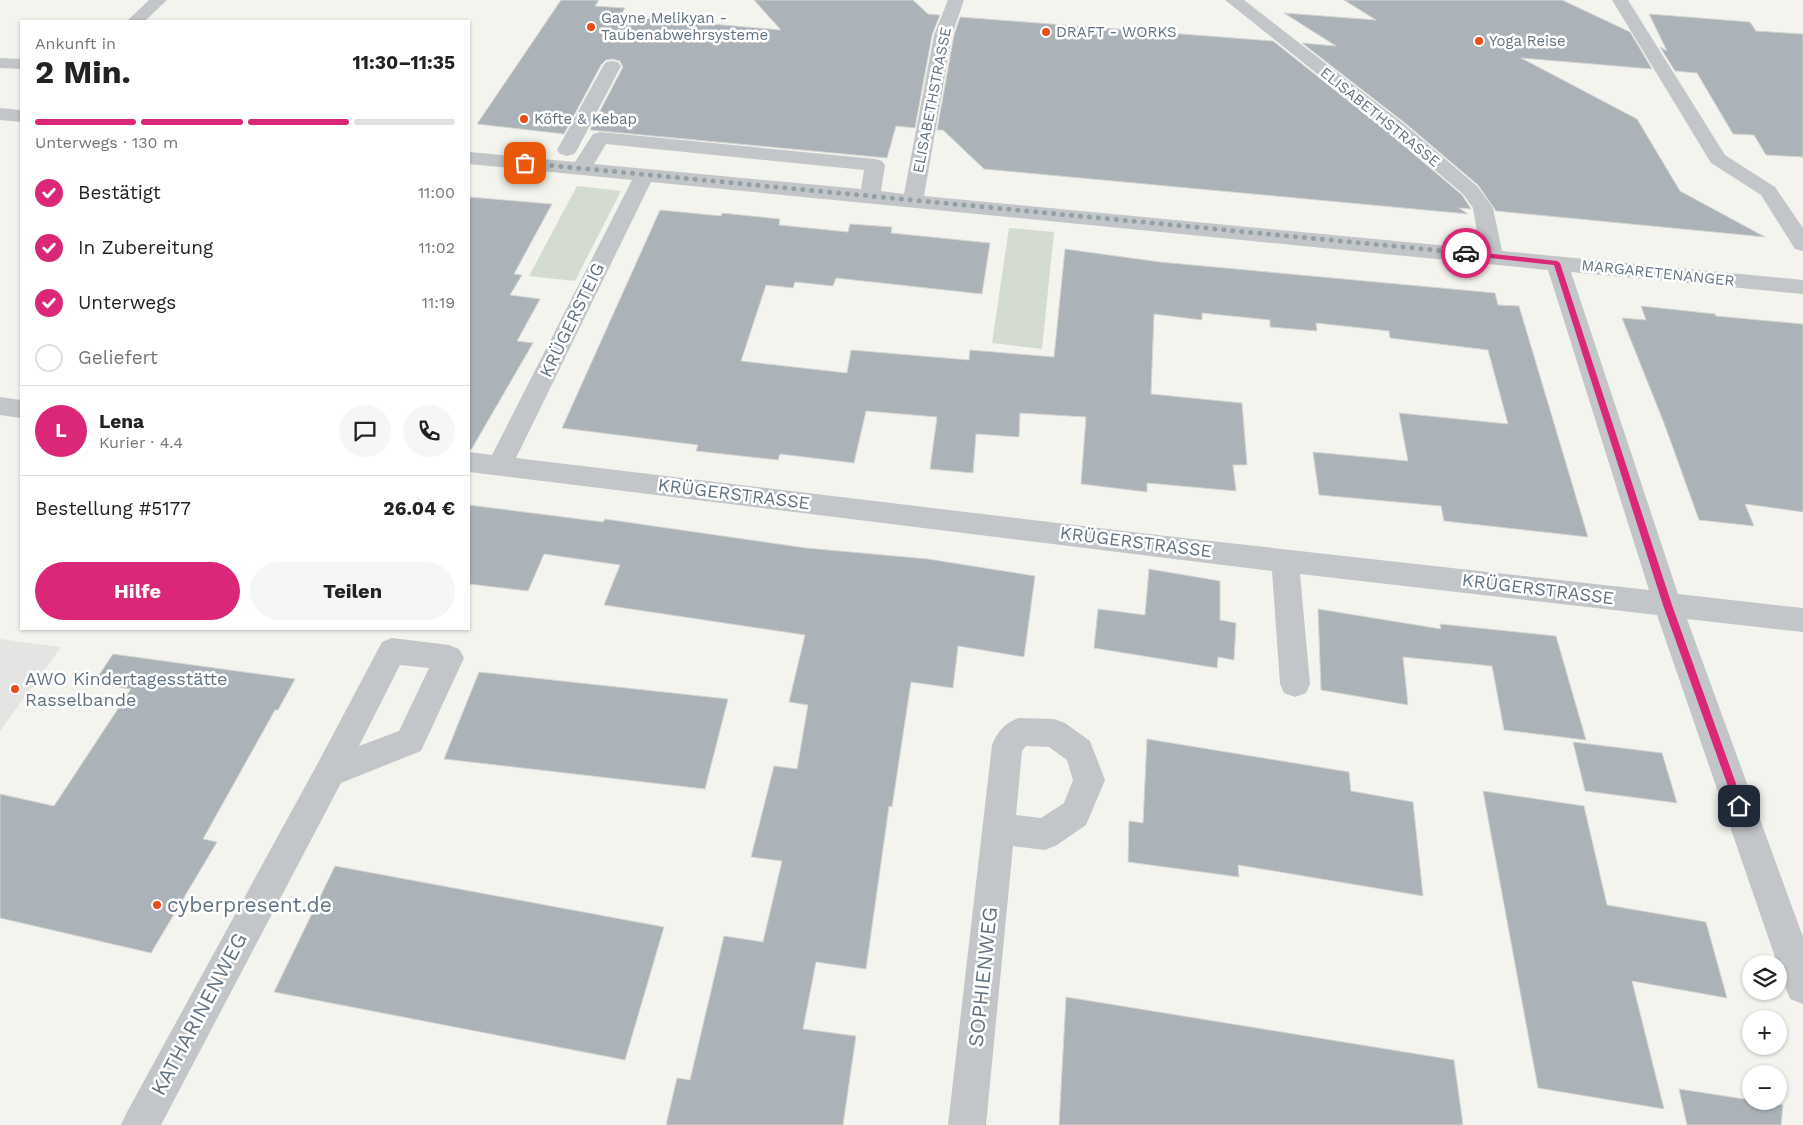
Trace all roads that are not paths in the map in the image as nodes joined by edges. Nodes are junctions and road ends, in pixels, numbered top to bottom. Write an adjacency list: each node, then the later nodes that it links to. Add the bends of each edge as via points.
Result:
1 (159, 0): 5 (street)
2 (956, 0): 16 (street, ELISABETHSTRASSE, via 943,35)
3 (1233, 0): 18 (street, ELISABETHSTRASSE, via 1397,128 1470,190 1483,208)
4 (1620, 0): 17 (street, via 1718,160 1768,191)
5 (136, 20)
6 (0, 63): 7 (street)
7 (20, 64)
8 (612, 66): 11 (street)
9 (0, 114): 10 (street)
10 (20, 116)
11 (567, 150)
12 (470, 158): 13 (street, MARGARETENANGER)
13 (580, 168): 14 (street, MARGARETENANGER); 15 (street, via 600,138 875,165)
14 (645, 174): 15 (street, MARGARETENANGER); 24 (street, KRÜGERSTEIG)
15 (870, 196): 16 (street, MARGARETENANGER)
16 (913, 200): 18 (street, MARGARETENANGER)
17 (1803, 244)
18 (1492, 256): 19 (street, MARGARETENANGER)
19 (1557, 263): 20 (street, MARGARETENANGER); 26 (street)
20 (1803, 287)
21 (0, 406): 22 (street)
22 (20, 409)
23 (470, 462): 24 (street, KRÜGERSTRASSE)
24 (500, 466): 25 (street, KRÜGERSTRASSE)
25 (1285, 560): 26 (street, KRÜGERSTRASSE); 28 (street)
26 (1668, 605): 27 (street, KRÜGERSTRASSE); 31 (street)
27 (1803, 620)
28 (1295, 684)
29 (330, 772): 32 (street, KATHARINENWEG)
30 (999, 829): 33 (street, SOPHIENWEG)
31 (1803, 986)
32 (140, 1125)
33 (967, 1125)

